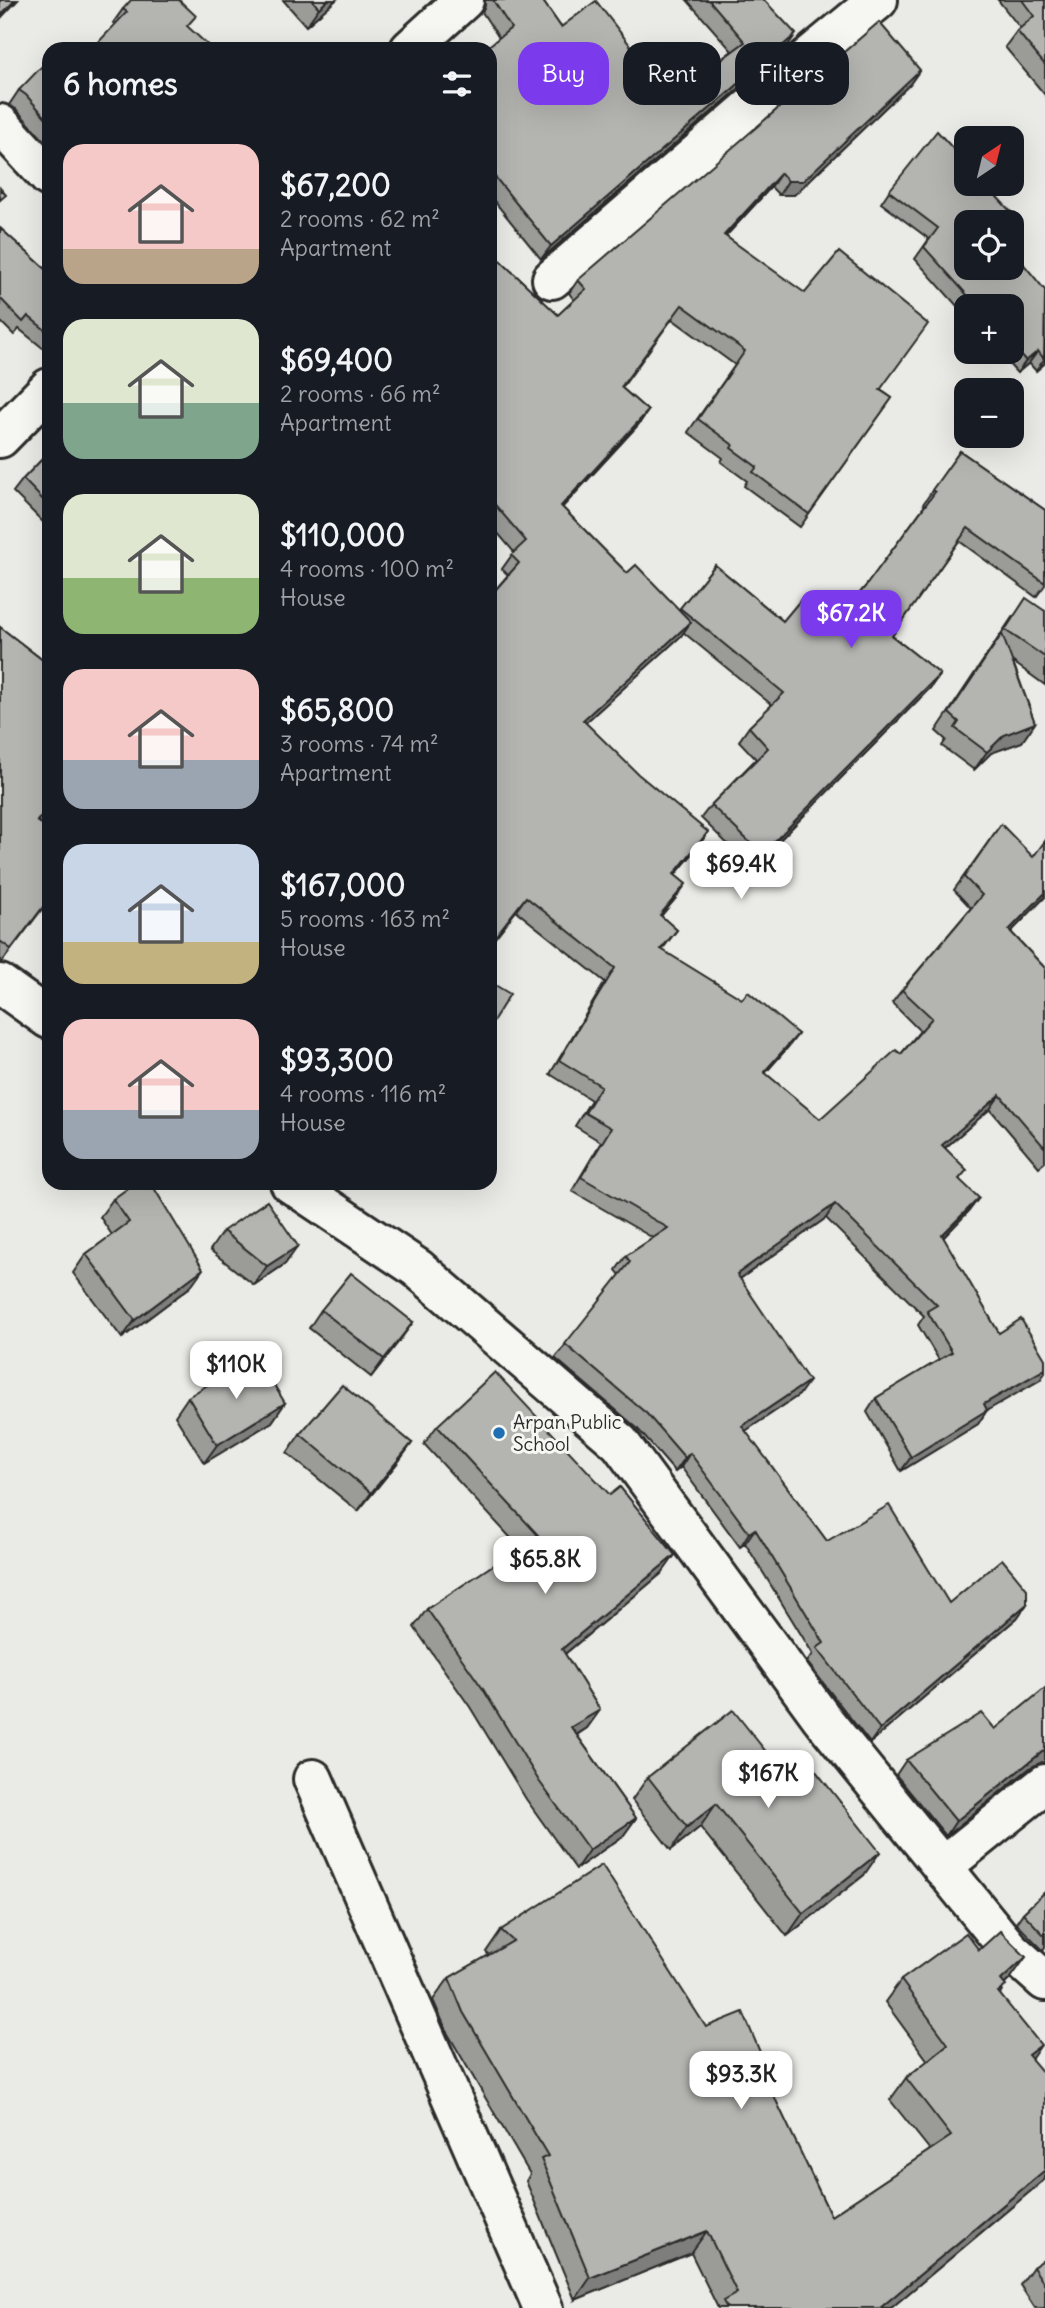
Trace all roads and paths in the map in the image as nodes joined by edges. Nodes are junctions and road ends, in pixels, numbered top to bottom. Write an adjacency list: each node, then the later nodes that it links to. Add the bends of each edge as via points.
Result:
1 (464, 0): 3 (street)
2 (878, 0): 6 (street)
3 (418, 42)
4 (0, 124): 5 (street)
5 (42, 169)
6 (552, 279)
7 (42, 395): 8 (street)
8 (0, 438)
9 (0, 984): 10 (street)
10 (42, 1014)
11 (300, 1190): 14 (street, via 417,1268 620,1443 821,1717)
12 (313, 1779): 16 (street)
13 (1045, 1784): 14 (street)
14 (942, 1867): 15 (street, via 1009,1949)
15 (1045, 1981)
16 (543, 2308)

